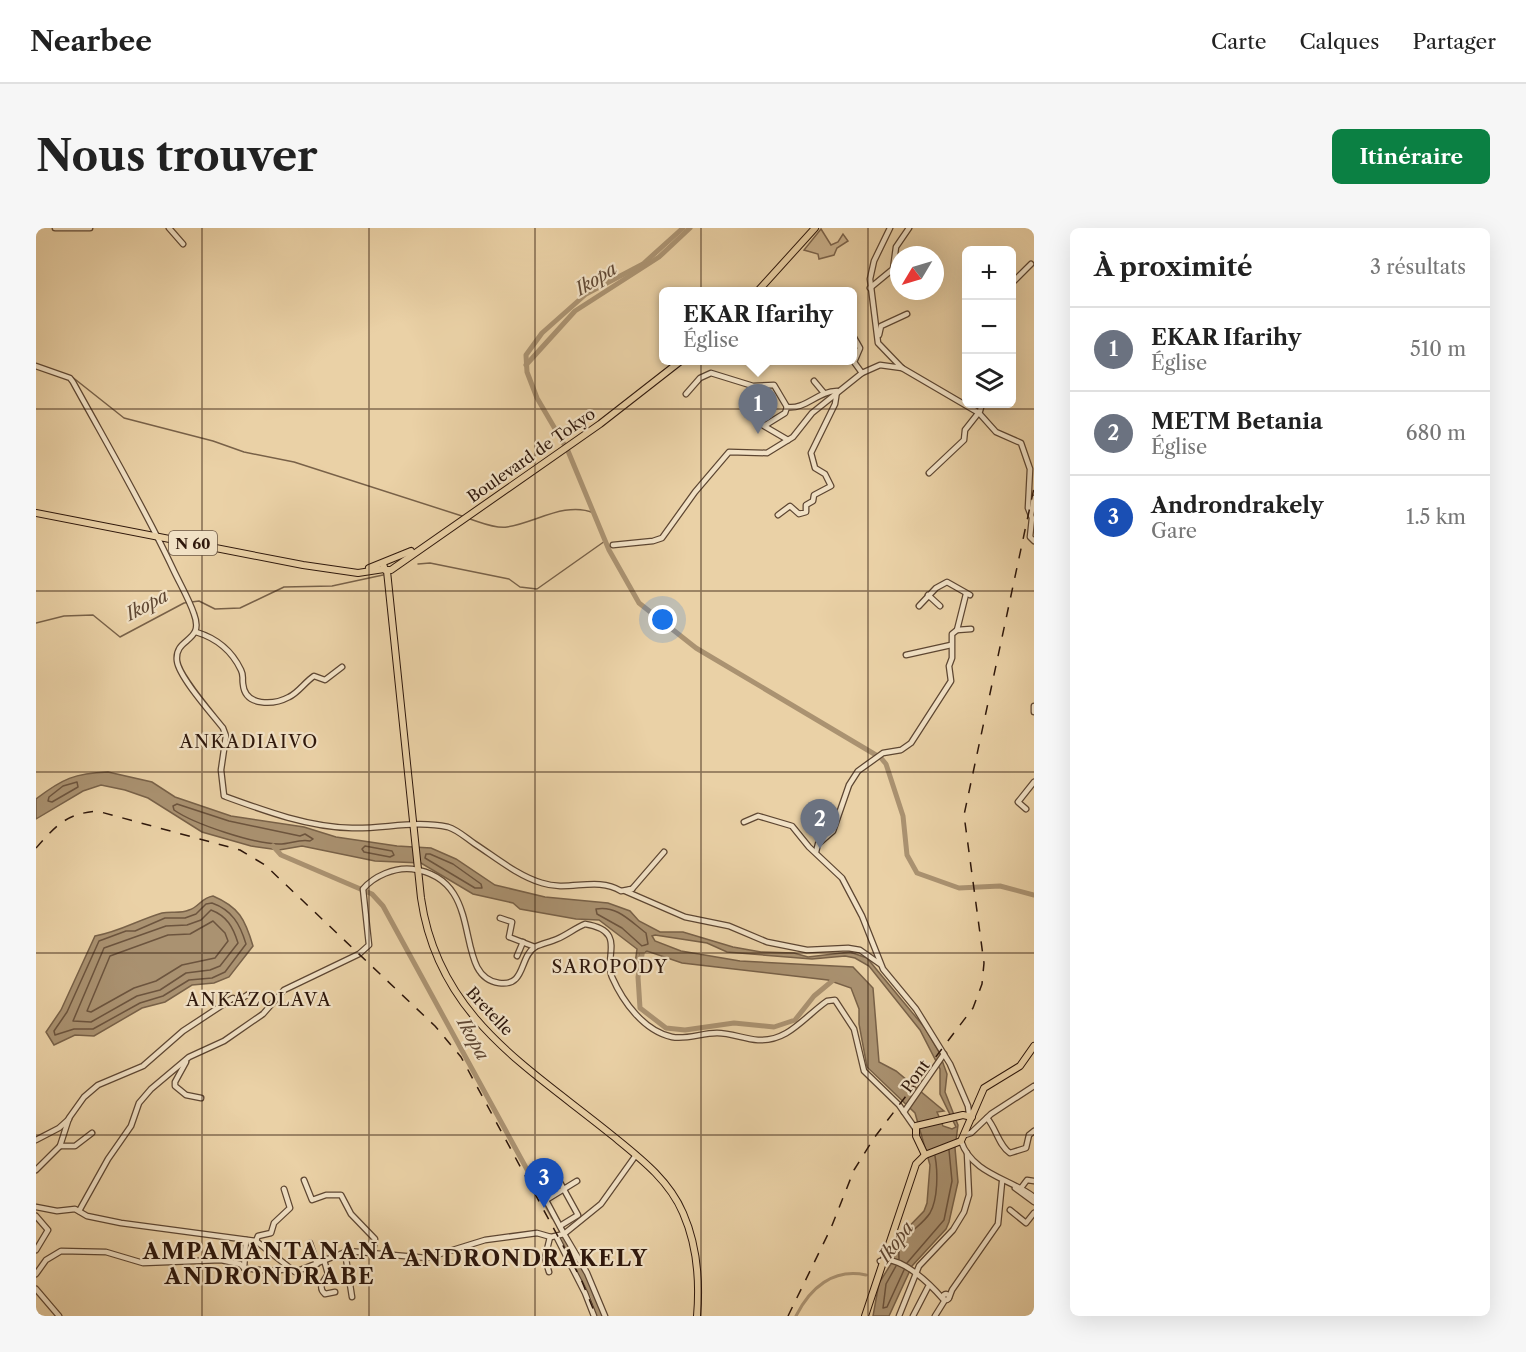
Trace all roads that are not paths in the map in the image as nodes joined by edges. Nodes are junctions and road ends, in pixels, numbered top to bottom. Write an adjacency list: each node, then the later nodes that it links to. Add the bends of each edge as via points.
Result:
1 (55, 228): 2 (street)
2 (90, 228)
3 (169, 228): 7 (street)
4 (815, 228): 10 (main road)
5 (890, 228): 11 (street, via 874,261)
6 (909, 228): 11 (street, via 896,247 893,269)
7 (183, 244)
8 (1031, 264): 9 (street)
9 (1016, 278)
10 (761, 287)
11 (870, 288): 13 (street)
12 (907, 314): 13 (street, via 881,326)
13 (878, 343): 17 (street)
14 (675, 365): 35 (main road, Boulevard de Tokyo, via 565,448)
15 (856, 365): 18 (street)
16 (36, 366): 32 (street, via 73,382)
17 (902, 368): 18 (street, via 880,365); 25 (street)
18 (862, 374): 20 (street)
19 (814, 381): 21 (street)
20 (837, 391): 21 (street); 26 (street); 30 (street, via 835,404 811,453 815,468 825,474 831,486 814,495 806,512 799,514 790,506)
21 (824, 393): 23 (street, via 797,407)
22 (687, 394): 23 (street, via 700,378 716,373 753,386 774,385)
23 (787, 407): 26 (street, via 786,413 764,426)
24 (981, 408): 25 (street)
25 (979, 413): 27 (street, via 965,430 964,440); 31 (street, via 996,432 1019,441 1025,450 1030,470)
26 (788, 440): 34 (street, via 763,454 729,452 662,538)
27 (929, 473)
28 (1034, 498): 31 (street)
29 (36, 513): 32 (main road, N 60)
30 (778, 515)
31 (1030, 515): 33 (street, via 1030,537)
32 (158, 536): 35 (main road, N 60, via 303,565 366,573); 41 (street, via 194,614)
33 (1034, 541)
34 (613, 545)
35 (388, 567): 50 (main road, Bretelle)
36 (928, 595): 37 (street); 38 (street); 40 (street, via 947,582 968,595)
37 (919, 606)
38 (940, 606)
39 (971, 629): 40 (street)
40 (957, 630): 42 (street, via 952,634)
41 (196, 632): 44 (street, via 222,645 243,673 246,692 264,704 287,698 314,676 325,680); 50 (street, via 180,647 177,661 184,679 226,736 221,770 224,796 329,827)
42 (951, 645): 43 (street); 52 (street, via 949,685 906,748 888,750 855,775 833,831 818,844)
43 (906, 655)
44 (342, 667)
45 (1034, 706): 46 (street)
46 (1034, 712)
47 (1034, 782): 48 (street, via 1018,802)
48 (1026, 809)
49 (744, 822): 52 (street, via 758,816 785,822 799,831)
50 (413, 827): 53 (main road, Bretelle); 54 (street, via 450,828 543,884 569,887 596,883 621,891)
51 (664, 852): 54 (street)
52 (816, 852): 61 (street, via 847,885)
53 (418, 868): 59 (street, via 452,889 462,906 470,947 484,977 498,983 512,982 521,974); 65 (street, via 394,869 362,891 370,938 365,949 284,990 263,1014 224,1041); 80 (main road, Bretelle, via 429,938 444,975 464,1007 509,1052)
54 (632, 889): 61 (street, via 625,891 685,917 729,926 766,942 807,950 848,948)
55 (500, 918): 57 (street, via 512,922)
56 (500, 934): 57 (street)
57 (509, 937): 58 (street)
58 (523, 942): 59 (street); 60 (street)
59 (535, 947): 68 (street, via 585,924 600,929 612,943 612,977 630,1005 650,1027 674,1038 706,1033 757,1040 784,1036 824,1003 835,1000 854,1029 864,1071)
60 (517, 956)
61 (875, 956): 64 (street, via 916,1009)
62 (247, 995): 70 (street, via 216,1007 143,1066 99,1085)
63 (1034, 1046): 69 (main road, via 1020,1066 986,1086)
64 (944, 1054): 68 (street, Pont); 69 (street, via 968,1106)
65 (189, 1057): 67 (street, via 175,1086 193,1098); 96 (street, via 140,1100 131,1126)
66 (1034, 1086): 71 (street)
67 (201, 1098)
68 (904, 1112): 72 (street)
69 (968, 1116): 72 (main road); 76 (main road)
70 (69, 1118): 75 (street); 77 (street)
71 (987, 1118): 73 (street, via 1010,1153 1026,1148); 76 (street)
72 (917, 1127): 79 (main road)
73 (1034, 1131)
74 (92, 1133): 77 (street, via 75,1146)
75 (36, 1140)
76 (961, 1140): 78 (street); 79 (main road)
77 (60, 1146): 82 (street)
78 (967, 1153): 87 (street); 113 (street, via 969,1195 964,1212)
79 (924, 1154): 108 (main road, via 909,1174)
80 (636, 1155): 100 (street, via 601,1204); 123 (main road, Bretelle, via 661,1179 684,1215 697,1266)
81 (551, 1166): 90 (street)
82 (36, 1170)
83 (534, 1176): 92 (street)
84 (304, 1180): 105 (street, via 312,1200 341,1195 351,1214 375,1239)
85 (577, 1181): 90 (street)
86 (1034, 1181): 88 (street, via 1027,1180)
87 (1005, 1183): 88 (street); 93 (street); 118 (street, via 995,1230)
88 (1022, 1188): 91 (street)
89 (284, 1189): 102 (street, via 290,1208 274,1223 271,1233 258,1236)
90 (564, 1189): 92 (street); 99 (street, via 578,1215)
91 (1034, 1197)
92 (546, 1200): 99 (street)
93 (1034, 1202)
94 (36, 1207): 96 (street)
95 (1010, 1210): 97 (street, via 1026,1223)
96 (79, 1211): 101 (street, via 121,1223)
97 (1034, 1213)
98 (36, 1216): 104 (street, via 48,1230)
99 (560, 1226): 100 (street)
100 (558, 1235): 105 (street, via 537,1233 485,1240 427,1258); 112 (street, via 545,1258); 121 (street); 122 (street, via 586,1273)
101 (246, 1240): 102 (street); 110 (street)
102 (256, 1241): 111 (street)
103 (310, 1243): 109 (street)
104 (36, 1250)
105 (373, 1251): 106 (street)
106 (345, 1252): 107 (street); 119 (street)
107 (324, 1260): 109 (street); 117 (street, via 328,1274 322,1290 325,1294)
108 (883, 1260): 113 (street); 124 (main road)
109 (317, 1264): 111 (street, via 298,1272)
110 (244, 1268): 111 (street); 114 (street, via 221,1260 151,1264 131,1262 106,1252 61,1251 46,1260)
111 (291, 1269)
112 (549, 1272)
113 (915, 1272): 118 (street); 125 (street)
114 (36, 1274)
115 (928, 1287): 126 (street)
116 (36, 1289): 120 (street)
117 (335, 1292)
118 (947, 1296): 127 (street)
119 (352, 1297)
120 (59, 1316)
121 (594, 1316)
122 (605, 1316)
123 (697, 1316)
124 (864, 1316)
125 (899, 1316)
126 (913, 1316)
127 (936, 1316)

